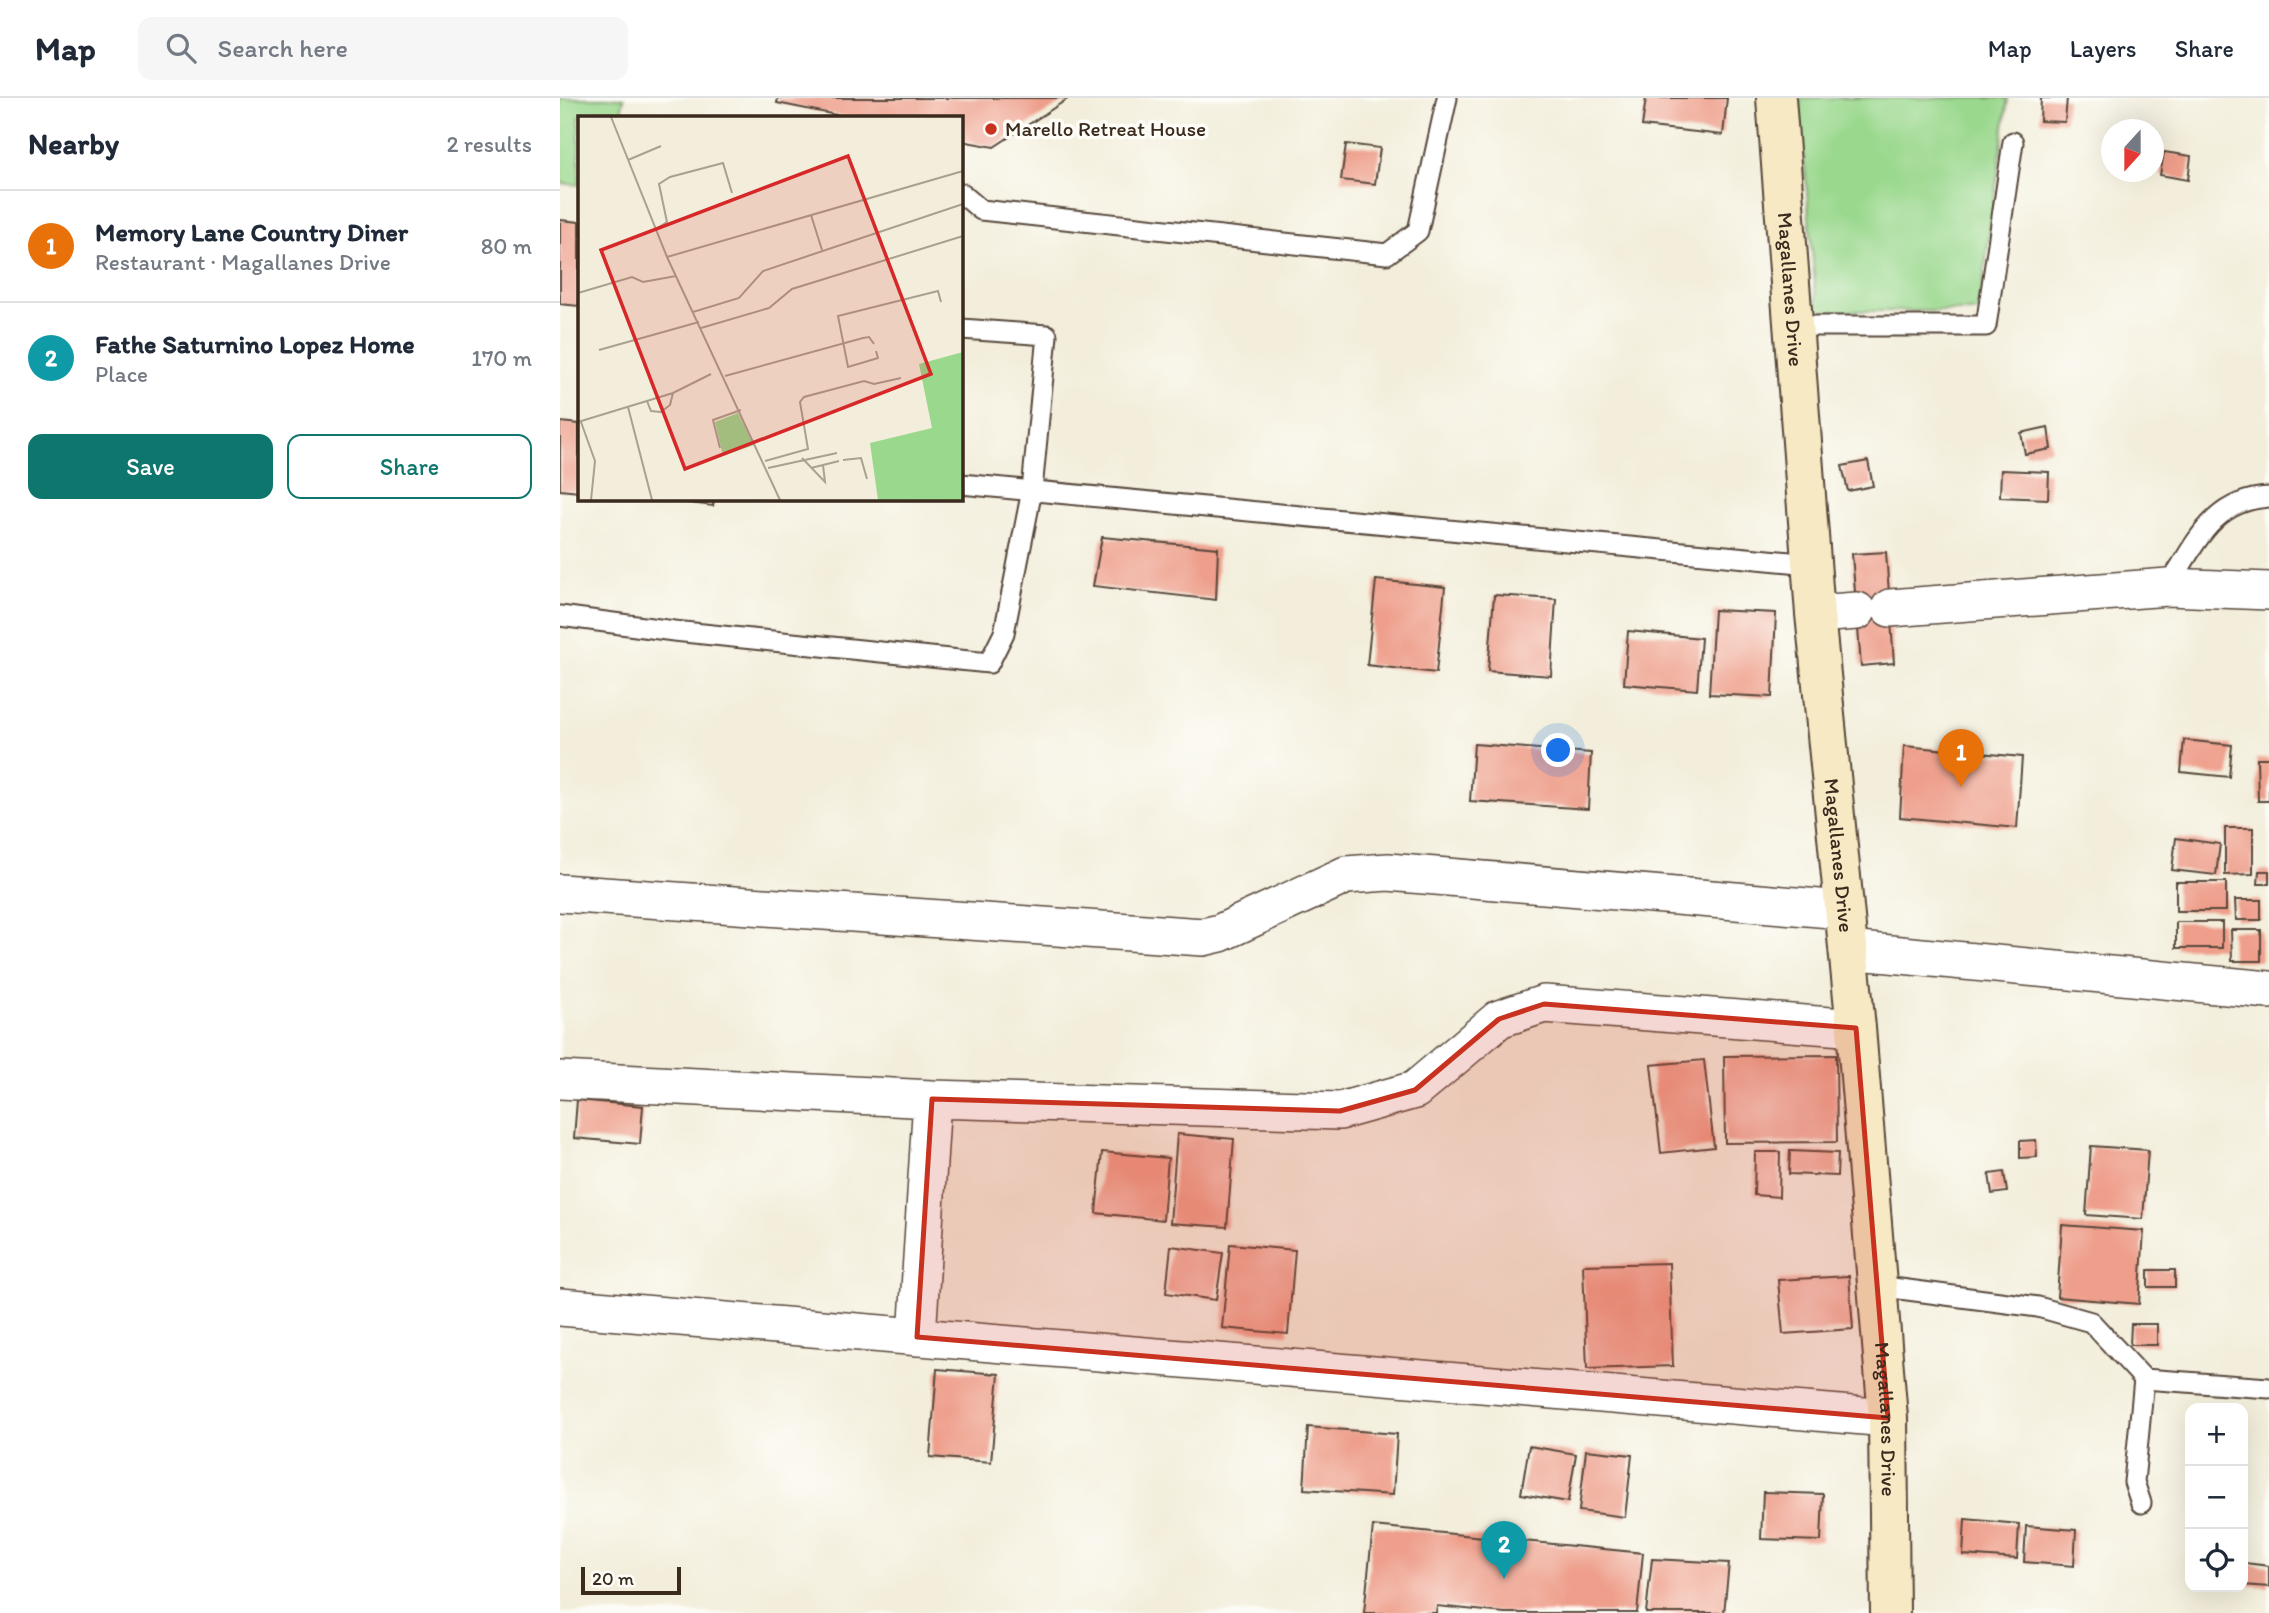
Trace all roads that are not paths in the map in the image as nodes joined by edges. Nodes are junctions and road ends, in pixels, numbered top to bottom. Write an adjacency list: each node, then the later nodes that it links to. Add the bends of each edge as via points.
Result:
1 (1447, 98): 4 (lane, via 1418,231 1387,254 981,210)
2 (1776, 98): 5 (street, Magallanes Drive)
3 (2013, 142): 5 (lane, via 1986,326)
4 (962, 194)
5 (1795, 326): 10 (street, Magallanes Drive)
6 (962, 329): 8 (lane, via 1046,335)
7 (962, 484): 8 (lane)
8 (1031, 490): 10 (lane); 14 (lane, via 1004,633 989,663)
9 (2269, 497): 11 (lane, via 2247,498 2212,518)
10 (1811, 564): 13 (street, Magallanes Drive)
11 (2168, 587): 12 (street); 13 (street)
12 (2269, 591)
13 (1815, 614): 16 (street, Magallanes Drive)
14 (560, 616)
15 (560, 893): 16 (street, via 1203,937 1346,875 1388,872)
16 (1843, 911): 17 (street, Magallanes Drive)
17 (1847, 950): 18 (street); 19 (street, Magallanes Drive)
18 (2269, 990)
19 (1856, 1028): 21 (street, via 1544,1004 1499,1019 1415,1090 1340,1111); 22 (street, Magallanes Drive)
20 (560, 1080): 21 (street)
21 (932, 1099): 24 (street)
22 (1877, 1286): 25 (lane, via 2038,1307 2091,1322); 27 (street, Magallanes Drive)
23 (560, 1307): 24 (street)
24 (917, 1337): 27 (street)
25 (2144, 1379): 26 (lane); 28 (lane, via 2134,1482)
26 (2269, 1388)
27 (1888, 1418): 29 (street, Magallanes Drive)
28 (2141, 1503)
29 (1890, 1613)

